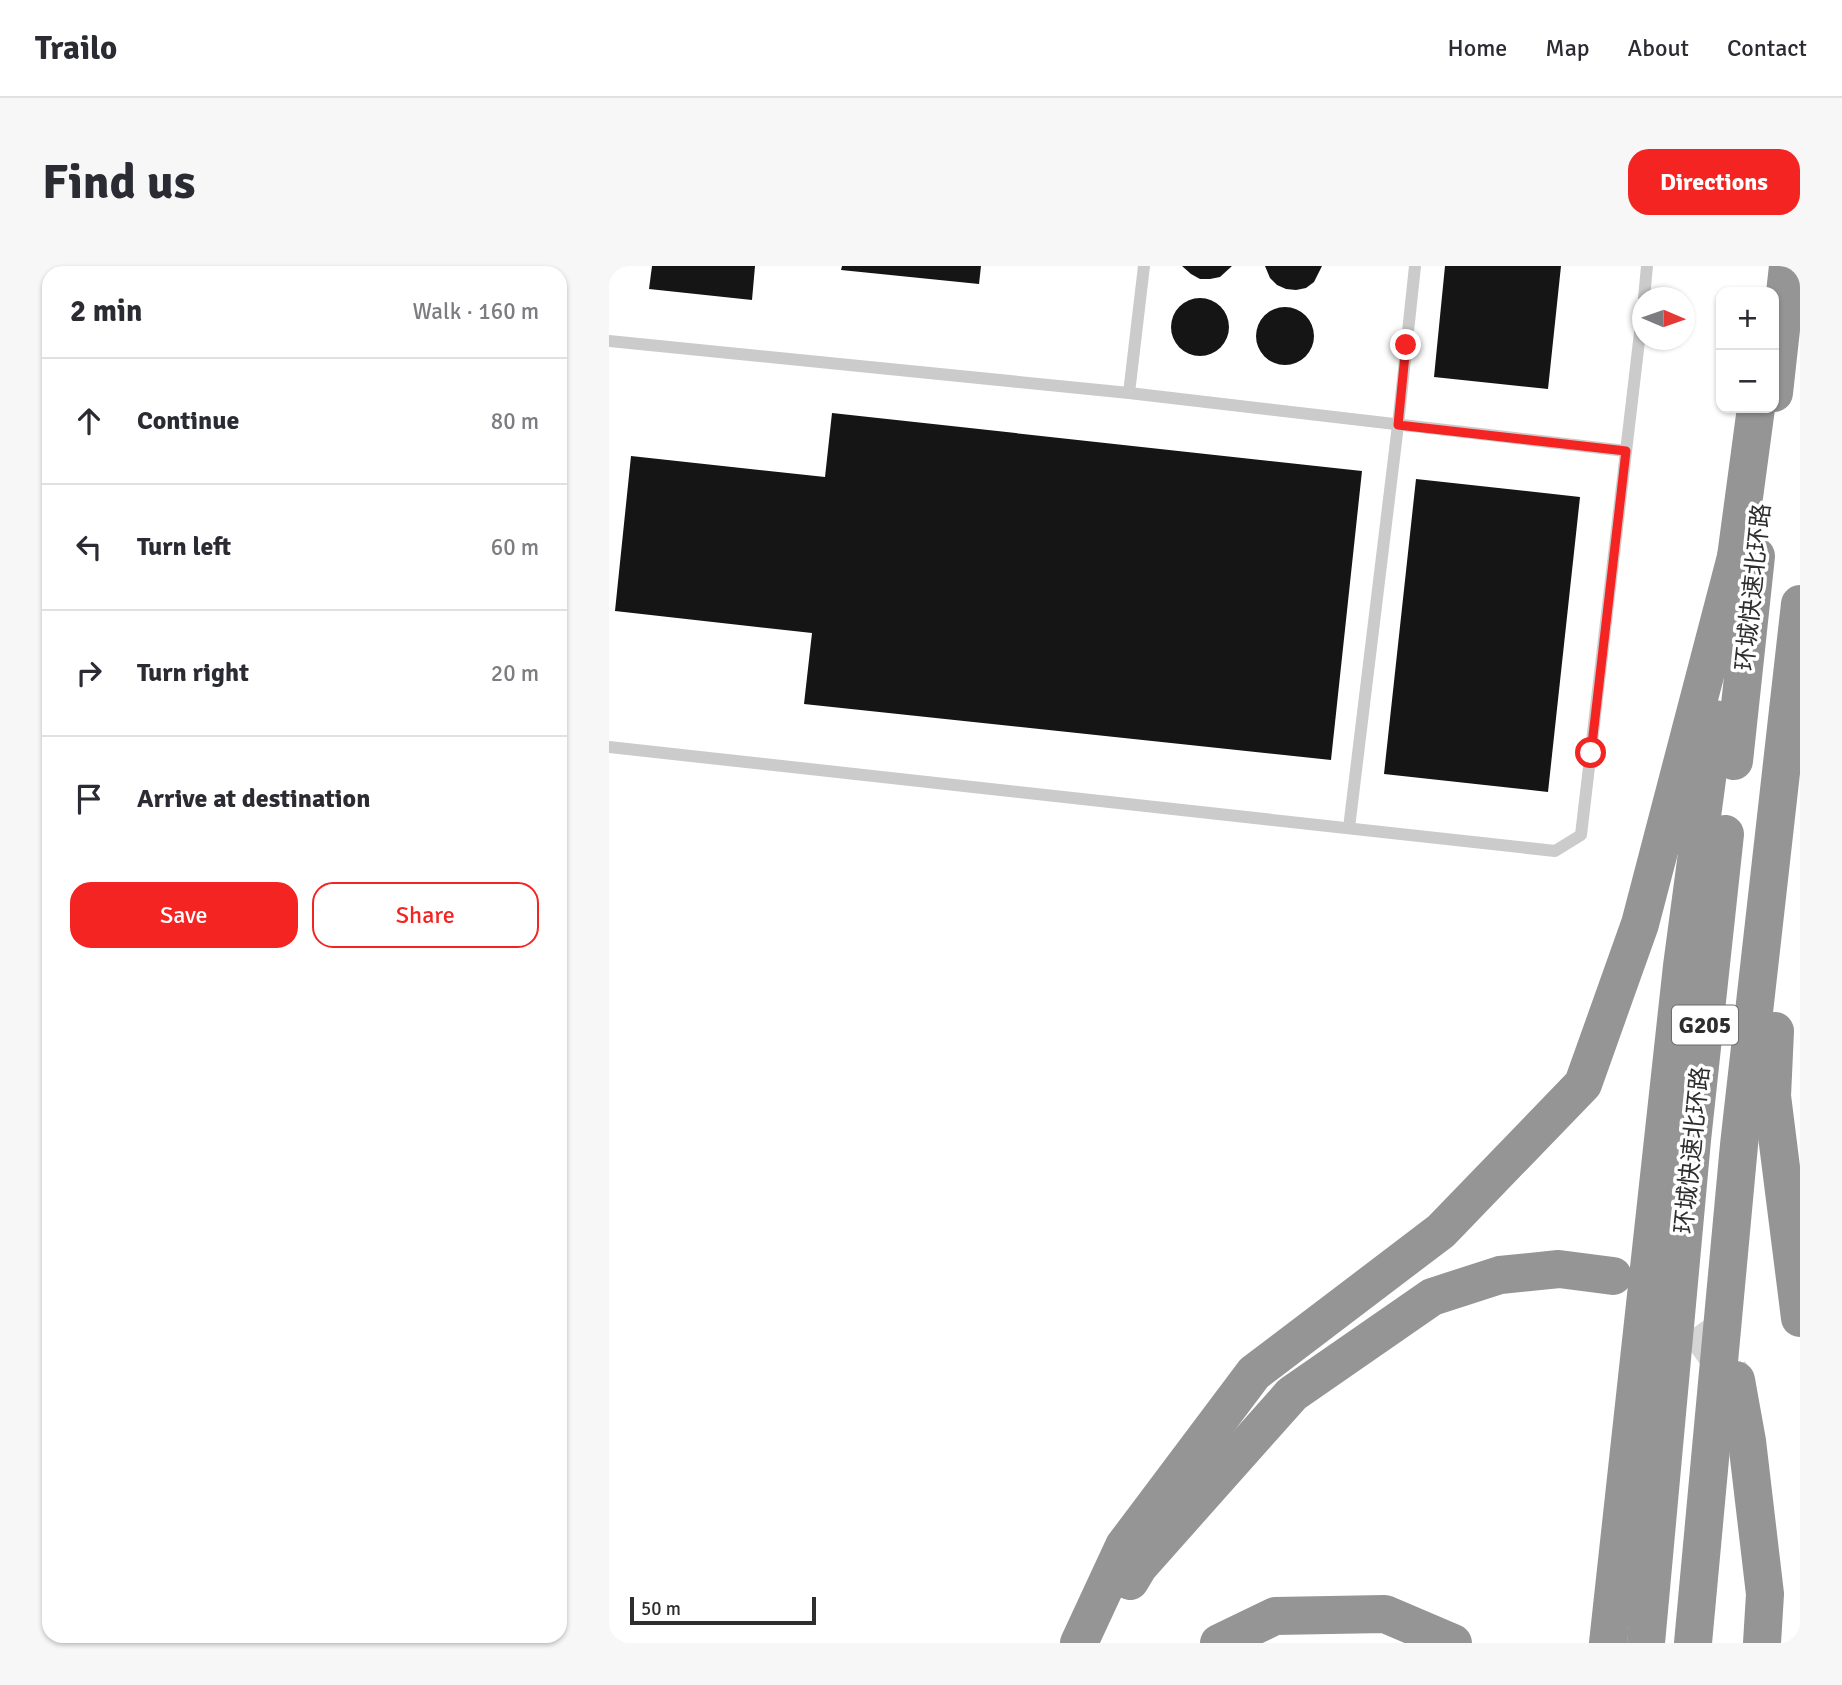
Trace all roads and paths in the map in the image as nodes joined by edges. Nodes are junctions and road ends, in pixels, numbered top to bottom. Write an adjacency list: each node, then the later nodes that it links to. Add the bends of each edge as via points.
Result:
1 (1144, 266): 11 (lane)
2 (1415, 266): 14 (lane)
3 (1647, 266): 6 (lane)
4 (1775, 266): 7 (highway)
5 (1788, 266): 10 (highway)
6 (1645, 287)
7 (1773, 287)
8 (609, 341): 11 (lane)
9 (1638, 350): 15 (lane)
10 (1779, 350)
11 (1129, 393): 14 (lane)
12 (1755, 413): 16 (highway)
13 (1771, 413): 29 (highway, 环城快速北环路 / G205, via 1692,1140)
14 (1398, 425): 15 (lane); 20 (lane)
15 (1626, 451): 20 (lane, via 1581,835 1555,851)
16 (1737, 553): 24 (highway, via 1640,923 1583,1084 1441,1231 1254,1373 1124,1546); 28 (highway, via 1682,966)
17 (1800, 604): 18 (highway, 环城快速北环路 / G205)
18 (1790, 695): 22 (highway, via 1772,1096); 30 (highway, 环城快速北环路 / G205, via 1739,1144)
19 (609, 747): 20 (lane)
20 (1349, 828)
21 (1613, 1276): 25 (highway, via 1559,1269 1500,1275 1432,1297 1292,1394 1139,1566)
22 (1800, 1318)
23 (1736, 1380): 31 (highway, via 1765,1594)
24 (1079, 1643)
25 (1091, 1643)
26 (1219, 1643): 27 (highway, via 1275,1616 1385,1614)
27 (1453, 1643)
28 (1608, 1643)
29 (1646, 1643)
30 (1693, 1643)
31 (1762, 1643)

